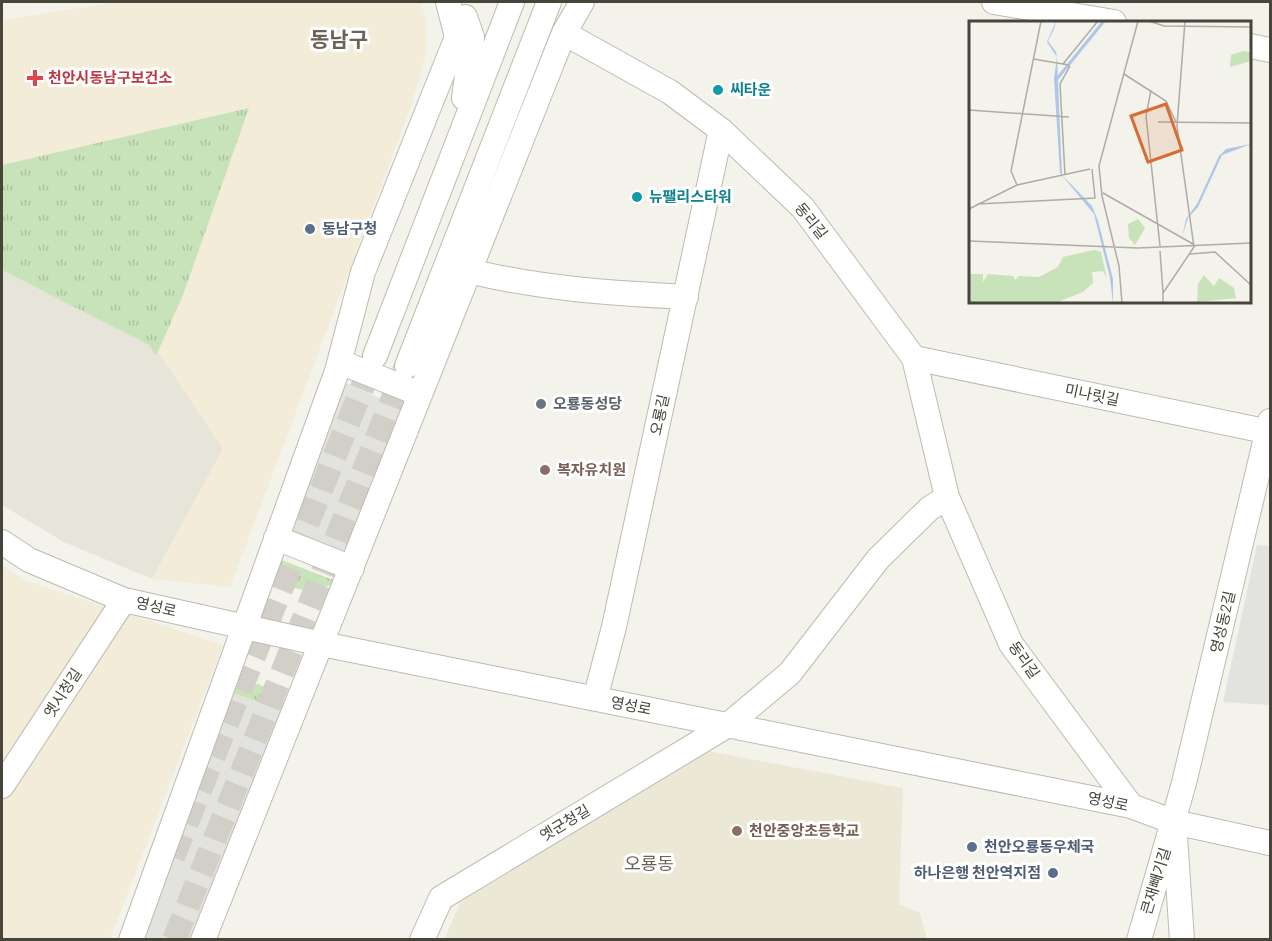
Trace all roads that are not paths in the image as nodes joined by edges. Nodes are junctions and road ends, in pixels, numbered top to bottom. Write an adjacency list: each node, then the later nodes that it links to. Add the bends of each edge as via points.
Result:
1 (448, 2): 18 (street, via 457,37 363,272)
2 (458, 2): 12 (street, via 472,37)
3 (512, 2): 12 (street)
4 (549, 2): 17 (street)
5 (582, 2): 8 (street)
6 (994, 2): 7 (street)
7 (1108, 21)
8 (564, 33): 11 (street, 동리길, via 670,92); 13 (street)
9 (1251, 46): 10 (street)
10 (1270, 50)
11 (721, 130): 14 (street, 오룡길); 16 (street, 동리길, via 803,208)
12 (460, 133): 15 (street)
13 (470, 271): 14 (street, via 578,291); 19 (street)
14 (686, 297): 28 (street, 오룡길)
15 (375, 356)
16 (914, 358): 20 (street, 미나릿길); 21 (street, 동리길)
17 (407, 366)
18 (338, 367): 19 (street); 22 (street)
19 (419, 399): 24 (street)
20 (1270, 428): 32 (street, 영성동2길)
21 (947, 496): 29 (street, via 878,559 790,673); 31 (street, 동리길, via 1011,644)
22 (276, 538): 24 (street); 26 (street)
23 (2, 542): 25 (street, 영성로, via 29,560)
24 (352, 568): 27 (street)
25 (124, 600): 26 (street, 영성로); 30 (street, 옛시청길)
26 (244, 627): 27 (street, 영성로); 34 (street)
27 (322, 644): 28 (street, 영성로); 35 (street)
28 (595, 699): 29 (street, 영성로)
29 (728, 725): 31 (street, 영성로); 36 (street, 옛군청길, via 441,898)
30 (2, 786)
31 (1131, 806): 32 (street, 영성로)
32 (1174, 822): 33 (street, 영성로); 37 (street, 큰재빼기길); 38 (street)
33 (1270, 843)
34 (131, 939)
35 (203, 939)
36 (422, 939)
37 (1139, 939)
38 (1182, 939)

